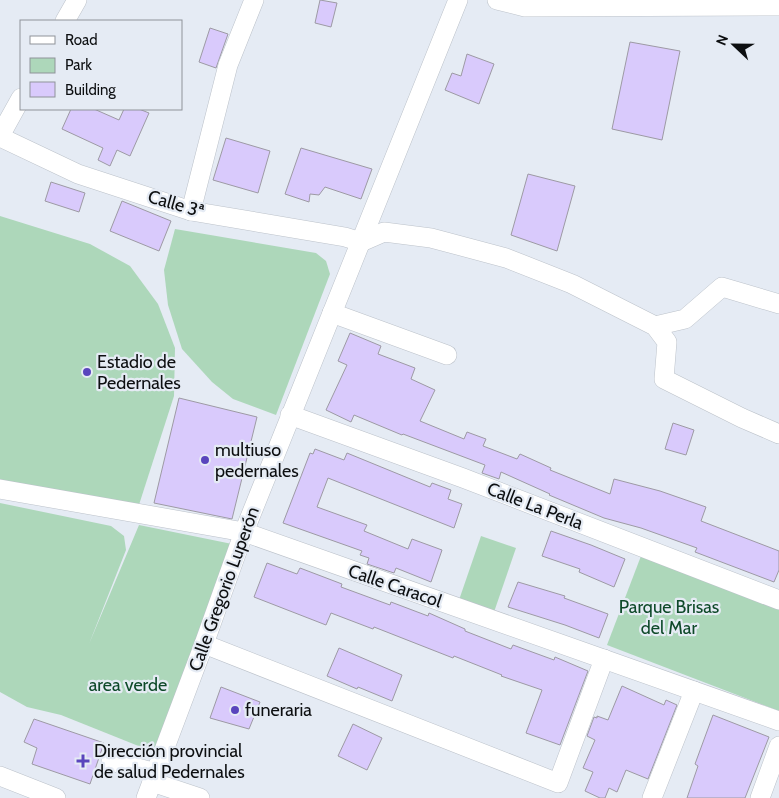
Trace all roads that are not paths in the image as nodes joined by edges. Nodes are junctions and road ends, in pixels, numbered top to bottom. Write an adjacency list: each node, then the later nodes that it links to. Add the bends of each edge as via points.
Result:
1 (76, 0): 6 (street)
2 (254, 0): 9 (street, via 228,65)
3 (458, 0): 10 (street, Calle Gregorio Luperón)
4 (497, 0): 5 (street, via 525,8)
5 (779, 6)
6 (65, 20)
7 (20, 100): 8 (street)
8 (0, 136): 9 (street, Calle 3ª, via 78,174)
9 (191, 211): 10 (street, Calle 3ª)
10 (361, 242): 12 (street, Calle Gregorio Luperón); 13 (street, via 384,232 430,238 506,258 572,284)
11 (779, 304): 13 (street, via 722,287 685,319)
12 (332, 313): 14 (street); 15 (street, Calle Gregorio Luperón)
13 (655, 326): 16 (street, via 667,342 664,379)
14 (447, 355)
15 (290, 415): 18 (street, Calle Gregorio Luperón); 19 (street, Calle La Perla)
16 (779, 434)
17 (0, 489): 18 (street, Calle Caracol)
18 (244, 532): 20 (street, Calle Gregorio Luperón); 21 (street, Calle Caracol)
19 (779, 600)
20 (204, 644): 21 (street, via 558,783); 27 (street, Calle Gregorio Luperón)
21 (604, 660): 22 (street, Calle Caracol)
22 (694, 690): 23 (street, Calle Caracol); 30 (street)
23 (779, 721)
24 (779, 746): 31 (street)
25 (112, 762): 27 (street)
26 (0, 776): 28 (street)
27 (152, 784): 29 (street)
28 (57, 798)
29 (200, 798)
30 (652, 798)
31 (760, 798)

